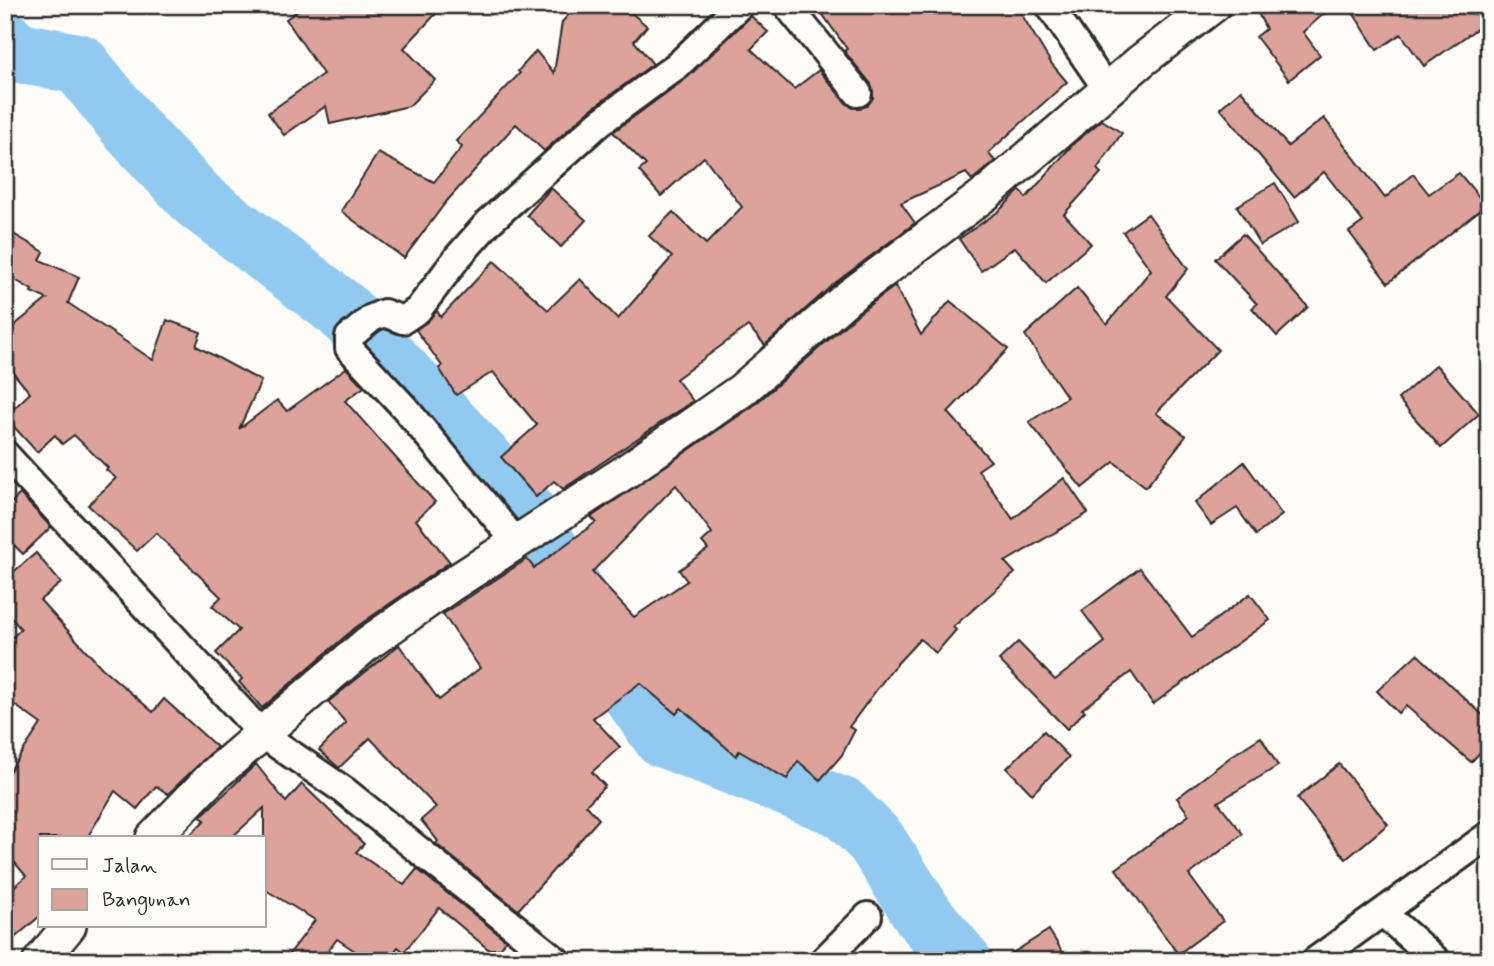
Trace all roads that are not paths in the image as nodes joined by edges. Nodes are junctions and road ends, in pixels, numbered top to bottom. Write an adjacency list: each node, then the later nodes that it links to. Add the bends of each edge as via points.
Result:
1 (740, 5): 8 (street, via 679,64 599,123 489,222 418,310 399,320 384,313 349,337 349,348)
2 (787, 5): 6 (street)
3 (1049, 5): 5 (street)
4 (1214, 5): 5 (street)
5 (1108, 91): 8 (street, via 988,192 847,298 742,390)
6 (858, 93)
7 (5, 454): 9 (street)
8 (531, 536): 9 (street, via 368,643)
9 (262, 735): 11 (street, via 215,774); 16 (street, via 345,791)
10 (1489, 835): 12 (street)
11 (155, 836)
12 (1383, 913): 18 (street); 19 (street)
13 (868, 916): 17 (street)
14 (67, 928): 15 (street)
15 (40, 961)
16 (557, 961)
17 (823, 961)
18 (1315, 961)
19 (1437, 961)

